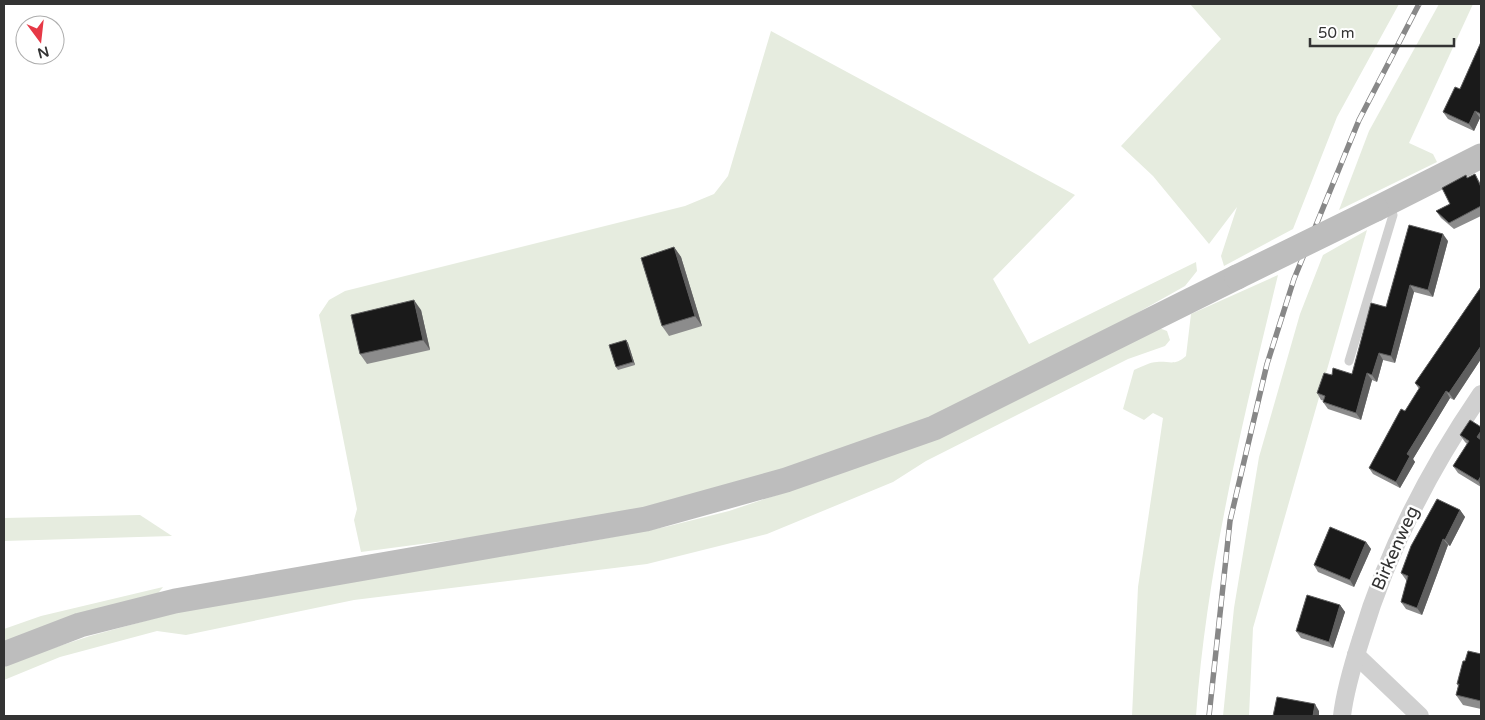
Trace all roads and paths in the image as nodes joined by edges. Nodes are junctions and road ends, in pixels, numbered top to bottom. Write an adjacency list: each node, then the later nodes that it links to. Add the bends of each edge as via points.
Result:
1 (1481, 156): 2 (main road)
2 (1383, 205): 3 (lane, via 1393,215); 5 (main road, bridge, via 934,428 786,480 646,519 175,601 80,625)
3 (1349, 361)
4 (1481, 394): 6 (street, Birkenweg, via 1448,443 1402,528 1373,598)
5 (4, 654)
6 (1356, 655): 7 (street, Birkenweg); 8 (street)
7 (1342, 716)
8 (1420, 716)

